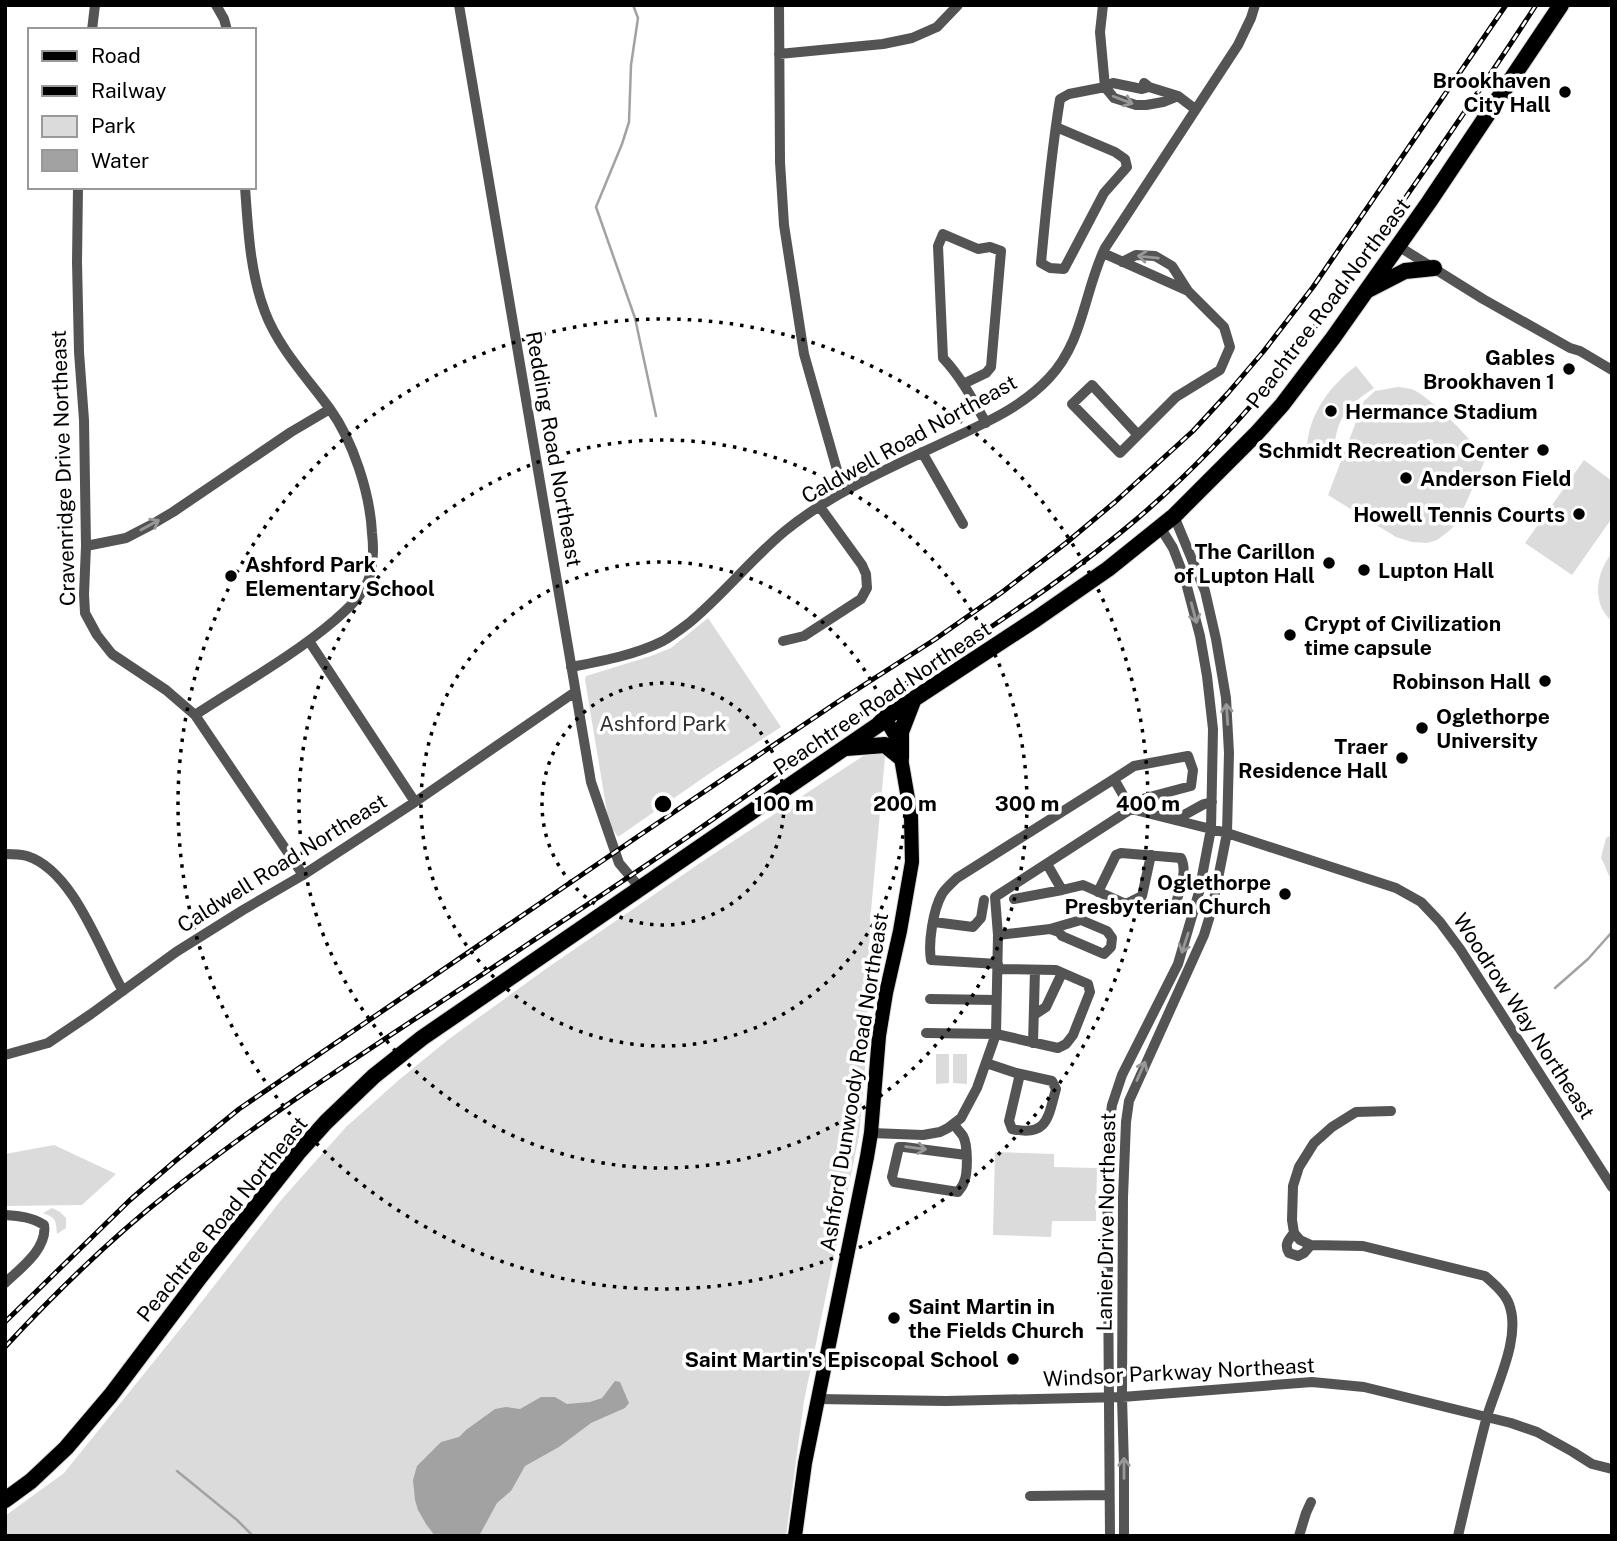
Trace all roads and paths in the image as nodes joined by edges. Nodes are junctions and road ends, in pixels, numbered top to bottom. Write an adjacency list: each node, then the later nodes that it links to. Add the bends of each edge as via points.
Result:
1 (95, 5): 9 (street)
2 (216, 5): 10 (street)
3 (459, 5): 40 (street, Redding Road Northeast)
4 (779, 5): 11 (street)
5 (958, 5): 11 (street, via 937,27 912,38)
6 (1103, 5): 12 (street, via 1100,32)
7 (1255, 5): 14 (street, Caldwell Road Northeast, via 1238,45)
8 (1561, 5): 18 (highway, Peachtree Road Northeast)
9 (92, 28)
10 (226, 28)
11 (779, 54): 32 (street, via 784,225 804,354)
12 (1109, 85): 13 (street, via 1146,83); 13 (street, one-way to 13, via 1114,98 1136,104); 15 (street, via 1060,99)
13 (1178, 96): 14 (street)
14 (1195, 109): 19 (street, Caldwell Road Northeast)
15 (1056, 127): 15 (street, via 1041,263 1064,269 1104,193 1127,167 1115,152)
16 (78, 189): 37 (street, Cravenridge Drive Northeast)
17 (245, 189): 28 (street, via 251,254 266,314)
18 (1398, 246): 21 (street); 23 (highway, Peachtree Road Northeast)
19 (1102, 254): 20 (street); 29 (street, Caldwell Road Northeast, via 1077,334 1065,357 1029,397)
20 (1126, 263): 22 (street); 22 (street, via 1136,255 1156,256 1172,266)
21 (1434, 268): 23 (highway, via 1405,271); 24 (street)
22 (1184, 289): 30 (street, via 1224,327 1230,347 1220,370 1176,397)
23 (1366, 291): 34 (highway, Peachtree Road Northeast, via 1282,405)
24 (1570, 348): 25 (street); 26 (street)
25 (1612, 370)
26 (1612, 377)
27 (963, 383): 27 (street, via 991,367 1001,251 978,249 943,234 938,246 943,358); 29 (street)
28 (330, 409): 37 (street, one-way to 28, via 127,538 151,525); 38 (street, via 350,443 367,495 374,549 365,588)
29 (986, 423): 31 (street, Caldwell Road Northeast)
30 (1138, 435): 30 (street, via 1092,384 1072,404 1120,453)
31 (922, 452): 32 (street, Caldwell Road Northeast); 35 (street)
32 (843, 491): 33 (street, Caldwell Road Northeast)
33 (820, 507): 39 (street, via 862,565 867,588 861,599 804,636); 40 (street, Caldwell Road Northeast, via 785,531 702,612 665,640)
34 (1174, 516): 36 (highway, Peachtree Road Northeast); 55 (street, Lanier Drive Northeast, one-way to 34, via 1229,753 1223,679 1205,591)
35 (963, 524)
36 (1160, 527): 42 (highway, Peachtree Road Northeast, via 1090,582); 49 (street, Lanier Drive Northeast, one-way to 49, via 1185,579 1200,636 1211,701)
37 (86, 546): 43 (street, Cravenridge Drive Northeast, via 85,613 97,635 112,654)
38 (309, 641): 43 (street); 48 (street)
39 (783, 641)
40 (571, 667): 41 (street, Redding Road Northeast)
41 (575, 692): 48 (street, Caldwell Road Northeast); 60 (street, Redding Road Northeast, via 591,782 619,863)
42 (913, 701): 44 (highway, Peachtree Road Northeast); 46 (highway, via 901,732)
43 (195, 715): 59 (street, Cravenridge Drive Northeast)
44 (885, 719): 45 (highway, Peachtree Road Northeast); 46 (main road, Ashford Dunwoody Road Northeast)
45 (844, 748): 46 (highway, via 885,745); 60 (highway, Peachtree Road Northeast)
46 (901, 758): 85 (main road, Ashford Dunwoody Road Northeast, via 911,816 912,862 879,1036)
47 (1114, 779): 50 (street); 50 (street, via 1134,766 1188,756 1193,770 1191,786); 66 (street, via 957,878 943,892)
48 (415, 802): 59 (street, Caldwell Road Northeast)
49 (1212, 802): 51 (street); 54 (street, Lanier Drive Northeast)
50 (1129, 806): 52 (street, Woodrow Way Northeast); 58 (street)
51 (1199, 807): 52 (street); 53 (street)
52 (1175, 820): 53 (street, Woodrow Way Northeast)
53 (1196, 825): 54 (street, Woodrow Way Northeast)
54 (1211, 829): 55 (street, Woodrow Way Northeast); 94 (street, Lanier Drive Northeast, one-way to 94, via 1178,964 1122,1075 1112,1105 1107,1142)
55 (1227, 833): 88 (street, Woodrow Way Northeast, via 1396,888 1421,902 1460,949); 93 (street, Lanier Drive Northeast, one-way to 55, via 1123,1197 1129,1101 1201,942)
56 (5, 854): 72 (street, via 26,856 57,875 79,906)
57 (1151, 855): 62 (street, via 1116,855); 62 (street, via 1142,896 1126,904); 65 (street, via 1183,861)
58 (1046, 864): 61 (street); 68 (street, via 995,897)
59 (303, 875): 72 (street, Caldwell Road Northeast, via 176,952)
60 (640, 888): 100 (highway, Peachtree Road Northeast, via 422,1038 355,1094 298,1153 66,1448)
61 (1062, 890): 62 (street, via 1083,885); 63 (street)
62 (1098, 892)
63 (1014, 899)
64 (984, 900): 66 (street, via 981,919 973,927)
65 (1176, 904)
66 (934, 922): 69 (street, via 931,960)
67 (1050, 929): 67 (street, via 1104,954 1111,947 1107,931 1081,920); 68 (street)
68 (998, 935): 69 (street)
69 (998, 967): 70 (street); 74 (street)
70 (1034, 970): 71 (street); 75 (street)
71 (1062, 973): 75 (street, via 1045,1007); 78 (street, via 1090,988 1073,1035 1058,1048)
72 (123, 991): 79 (street, Caldwell Road Northeast, via 48,1043)
73 (930, 999): 74 (street)
74 (996, 1000): 77 (street)
75 (1034, 1015): 78 (street)
76 (926, 1033): 77 (street)
77 (996, 1034): 78 (street); 80 (street)
78 (1033, 1043)
79 (5, 1055)
80 (986, 1063): 81 (street); 82 (street)
81 (1020, 1074): 81 (street, via 1052,1081 1056,1089 1047,1122 1036,1130 1024,1132 1009,1125)
82 (965, 1110): 84 (street); 86 (street, via 955,1124 940,1132)
83 (1391, 1111): 90 (street, via 1356,1112 1314,1143 1293,1186)
84 (956, 1127): 86 (street, via 936,1138); 87 (street, via 964,1138)
85 (871, 1133): 86 (street); 95 (main road, Ashford Dunwoody Road Northeast)
86 (907, 1134)
87 (966, 1156): 87 (street, one-way to 87, via 964,1184 957,1192 894,1182 892,1177 899,1147)
88 (1612, 1187)
89 (5, 1215): 92 (street, via 37,1220 45,1233 29,1259)
90 (1294, 1233): 91 (street); 91 (street, via 1286,1243 1289,1253 1298,1256)
91 (1311, 1245): 96 (street, via 1363,1246 1485,1276 1500,1290 1509,1304 1511,1335)
92 (5, 1283)
93 (1122, 1397): 94 (street, Windsor Parkway Northeast); 96 (street, Windsor Parkway Northeast, via 1312,1382 1364,1387); 104 (street, Lanier Drive Northeast, one-way to 93)
94 (1109, 1398): 95 (street, Windsor Parkway Northeast); 98 (street, Lanier Drive Northeast)
95 (817, 1399): 102 (main road, Ashford Dunwoody Road Northeast)
96 (1486, 1417): 97 (street, Windsor Parkway Northeast, via 1537,1433 1592,1464); 106 (street)
97 (1612, 1469)
98 (1109, 1495): 99 (street); 103 (street, Lanier Drive Northeast)
99 (1030, 1496)
100 (5, 1500)
101 (1311, 1502): 105 (street)
102 (795, 1536)
103 (1110, 1536)
104 (1124, 1536)
105 (1300, 1536)
106 (1458, 1536)

